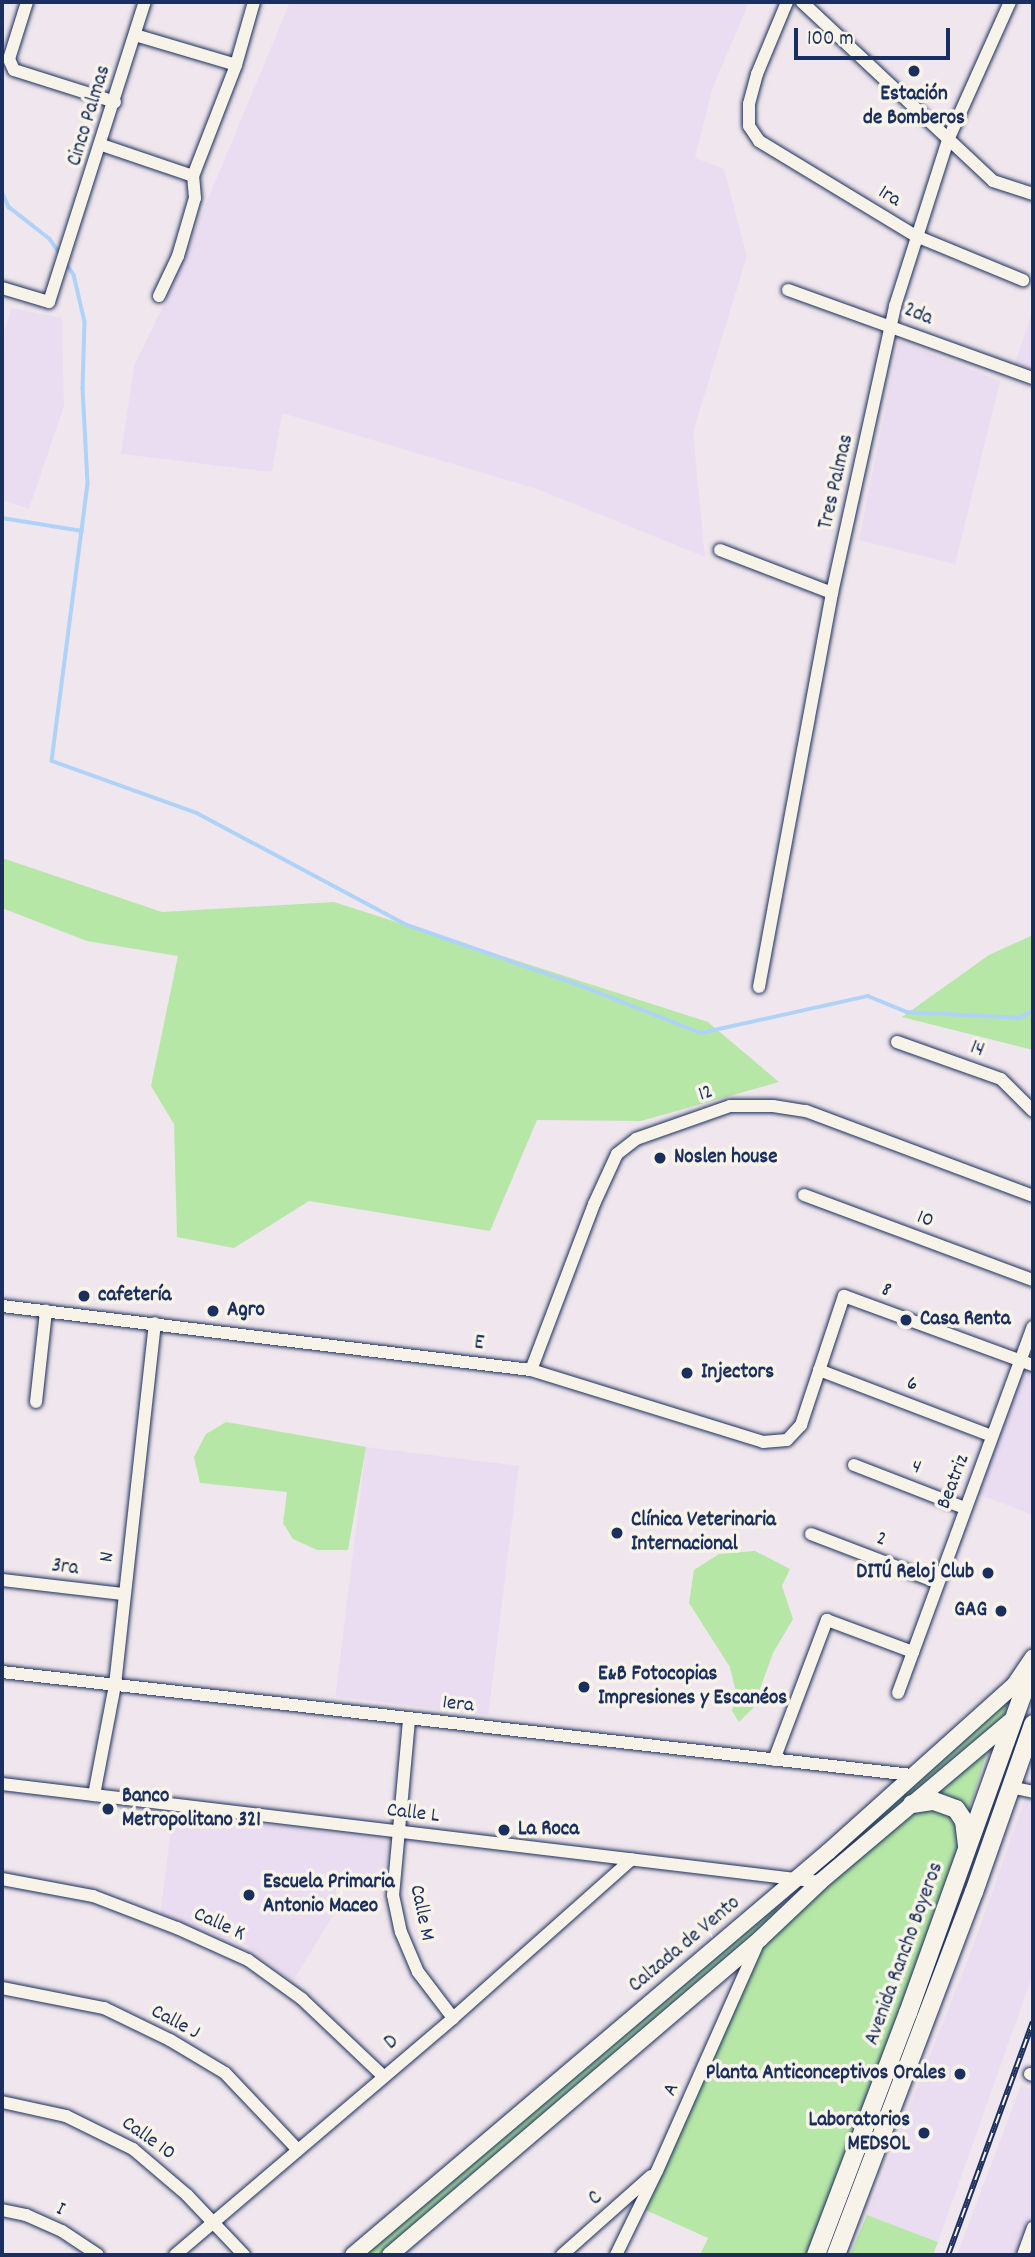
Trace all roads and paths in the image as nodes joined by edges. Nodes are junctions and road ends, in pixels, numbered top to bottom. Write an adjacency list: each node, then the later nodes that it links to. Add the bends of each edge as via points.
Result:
1 (27, 2): 9 (street, via 9,59 14,70)
2 (145, 2): 7 (street, Cinco Palmas)
3 (254, 2): 8 (street)
4 (787, 2): 14 (street, 1ra, via 757,74 749,126 759,141)
5 (802, 2): 10 (street)
6 (1010, 2): 10 (street, Tres Palmas)
7 (135, 35): 8 (street); 9 (street, Cinco Palmas)
8 (236, 65): 12 (street)
9 (115, 102): 11 (street, Cinco Palmas)
10 (948, 140): 13 (street, via 993,181); 14 (street, Tres Palmas)
11 (102, 145): 12 (street); 16 (street, Cinco Palmas, via 49,302)
12 (193, 176): 18 (street, via 195,198 178,256)
13 (1033, 194)
14 (916, 236): 15 (street, 1ra); 19 (street, Tres Palmas)
15 (1023, 280)
16 (2, 288)
17 (788, 290): 19 (street, 2da)
18 (159, 296)
19 (891, 325): 20 (street, 2da); 22 (street, Tres Palmas)
20 (1033, 378)
21 (720, 550): 22 (street)
22 (832, 593): 23 (street, Tres Palmas)
23 (759, 988)
24 (897, 1042): 25 (street, 14, via 1001,1079)
25 (1033, 1111)
26 (804, 1195): 28 (street, 10)
27 (1033, 1196): 35 (street, 12, via 806,1111 730,1106 636,1139 617,1154)
28 (1033, 1280)
29 (844, 1296): 34 (street, 8); 36 (street, E)
30 (2, 1306): 31 (street, E)
31 (46, 1311): 32 (street, E); 37 (street)
32 (155, 1323): 35 (street, E); 44 (street, N)
33 (1033, 1327): 34 (street, Beatriz)
34 (1027, 1363): 38 (street, Beatriz)
35 (531, 1370): 36 (street, E, via 763,1442 787,1440 801,1425)
36 (819, 1370): 38 (street, 6)
37 (36, 1402)
38 (992, 1436): 40 (street, Beatriz)
39 (854, 1465): 40 (street, 4)
40 (965, 1508): 43 (street, Beatriz)
41 (811, 1534): 43 (street, 2)
42 (2, 1580): 44 (street, 3ra)
43 (937, 1581): 45 (street, Beatriz)
44 (123, 1594): 49 (street, N)
45 (913, 1653): 50 (street, Beatriz); 55 (street, via 827,1620)
46 (1033, 1657): 56 (main road, Calzada de Vento, via 1015,1684)
47 (1033, 1666): 53 (highway, Avenida Rancho Boyeros)
48 (2, 1672): 49 (street, 1era)
49 (115, 1685): 52 (street, 1era); 60 (street, N)
50 (898, 1693)
51 (1033, 1702): 53 (highway)
52 (409, 1720): 55 (street, 1era); 63 (street, Calle M)
53 (1012, 1720): 61 (main road, Calzada de Vento); 62 (highway, Avenida Rancho Boyeros)
54 (1033, 1724): 58 (highway, Avenida Rancho Boyeros)
55 (774, 1760): 56 (street, 1era)
56 (912, 1775): 65 (main road, Calzada de Vento)
57 (2, 1784): 60 (street, Calle L)
58 (1010, 1787): 59 (street); 62 (highway, via 994,1793); 91 (highway, Avenida Rancho Boyeros)
59 (1033, 1792)
60 (94, 1795): 63 (street, Calle L)
61 (912, 1804): 64 (highway, via 934,1801 956,1810 964,1821); 67 (main road, Calzada de Vento)
62 (981, 1808): 64 (highway, Avenida Rancho Boyeros)
63 (398, 1832): 66 (street, Calle L); 75 (street, Calle M, via 393,1895 401,1932 418,1972)
64 (967, 1851): 90 (highway, Avenida Rancho Boyeros)
65 (828, 1852): 67 (main road, via 824,1857 827,1863); 69 (main road, Calzada de Vento)
66 (632, 1859): 69 (street, Calle L); 75 (street, D)
67 (840, 1865): 70 (main road, Calzada de Vento)
68 (2, 1878): 76 (street, Calle K, via 93,1896 248,1960 302,1999)
69 (795, 1879): 70 (street, Calle L); 71 (main road, Calzada de Vento)
70 (820, 1882): 72 (main road, Calzada de Vento)
71 (782, 1890): 72 (main road, via 793,1895); 86 (main road, Calzada de Vento)
72 (792, 1908): 73 (main road, Calzada de Vento)
73 (760, 1939): 79 (street, A); 87 (main road, Calzada de Vento)
74 (2, 1988): 78 (street, Calle J, via 104,2008 170,2040 225,2073)
75 (453, 2018): 76 (street, D)
76 (383, 2076): 78 (street, D)
77 (2, 2102): 81 (street, Calle 10, via 66,2116 122,2143 153,2163)
78 (298, 2150): 81 (street, D)
79 (657, 2171): 88 (street, C); 89 (street, A)
80 (2, 2210): 83 (street, I, via 62,2231)
81 (214, 2223): 84 (street, D); 85 (street, Calle 10)
82 (1033, 2228): 92 (street)
83 (98, 2255)
84 (175, 2255)
85 (244, 2255)
86 (353, 2255)
87 (390, 2255)
88 (562, 2255)
89 (616, 2255)
90 (816, 2255)
91 (836, 2255)
92 (1023, 2255)

